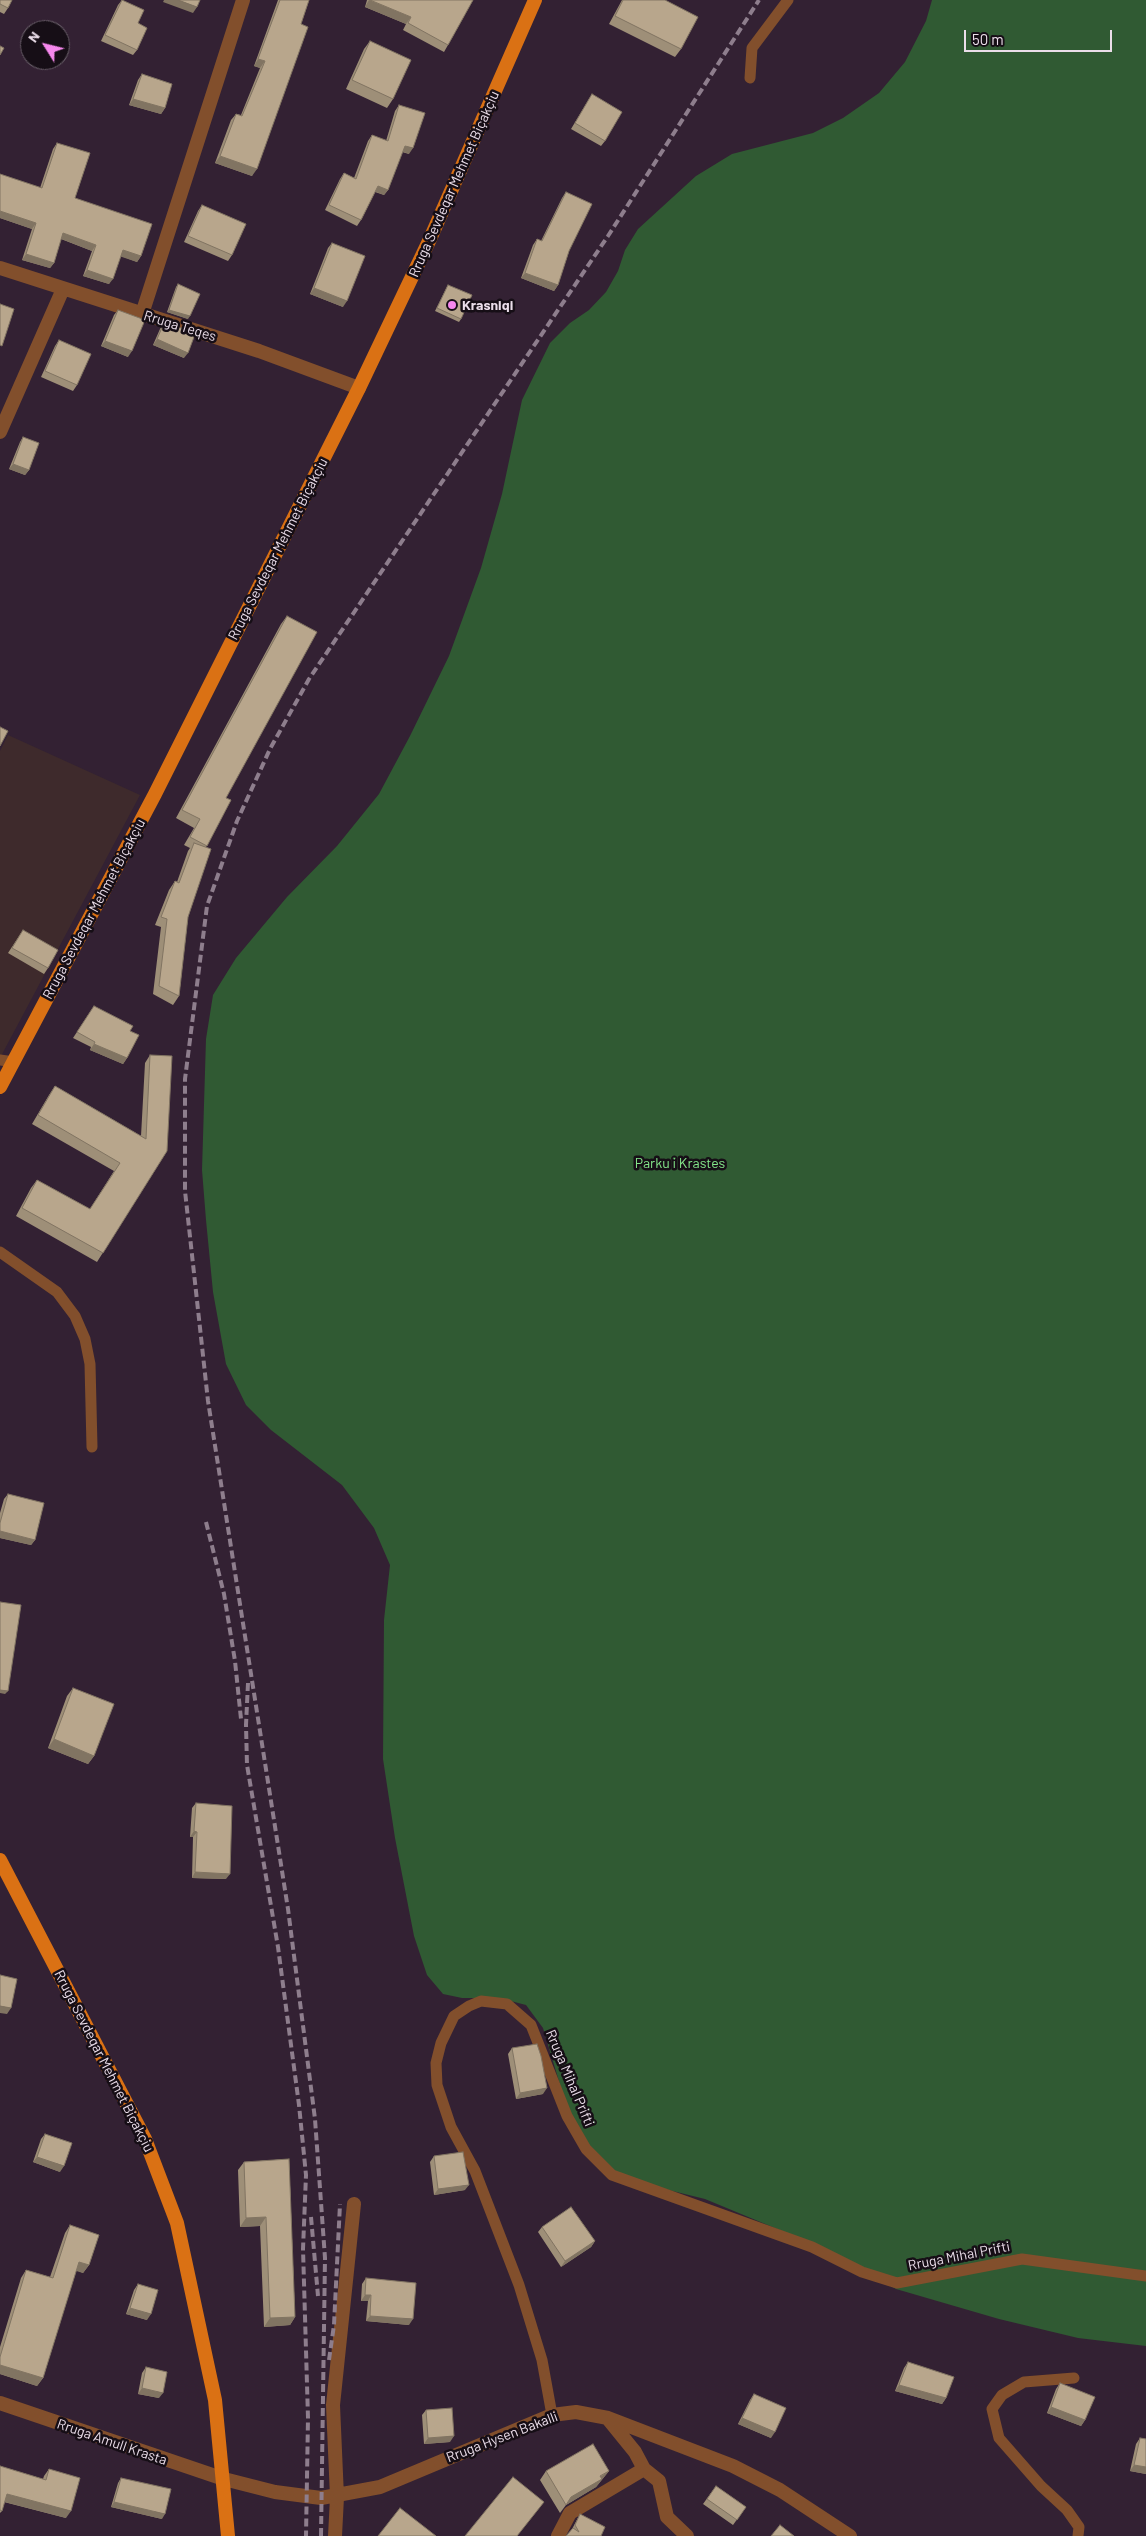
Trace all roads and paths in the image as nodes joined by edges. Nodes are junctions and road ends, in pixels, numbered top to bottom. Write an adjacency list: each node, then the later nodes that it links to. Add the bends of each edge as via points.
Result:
1 (244, 0): 7 (street)
2 (535, 0): 8 (main road, Rruga Sevdeqar Mehmet Biçakçiu, via 430,239)
3 (788, 0): 4 (lane, via 752,48)
4 (750, 78)
5 (0, 268): 6 (street, Rruga Teqes)
6 (63, 289): 7 (street, Rruga Teqes); 9 (street)
7 (142, 314): 8 (street, Rruga Teqes, via 259,351)
8 (359, 388): 10 (main road, Rruga Sevdeqar Mehmet Biçakçiu, via 155,794)
9 (0, 432)
10 (7, 1061): 11 (main road, Rruga Sevdeqar Mehmet Biçakçiu)
11 (0, 1087)
12 (0, 1252): 13 (lane, via 57,1292 75,1316 90,1364)
13 (92, 1447)
14 (0, 1860): 22 (main road, Rruga Sevdeqar Mehmet Biçakçiu, via 145,2139 177,2223 215,2400)
15 (354, 2204): 23 (street, via 333,2405)
16 (1146, 2276): 19 (lane, Rruga Mihal Prifti, via 1022,2259 897,2283 862,2272 803,2244 612,2175 586,2149 567,2116 531,2025 507,2004 481,2001 454,2016 436,2063 437,2085 519,2285 542,2360)
17 (1074, 2378): 29 (lane, via 1024,2382 1002,2394 992,2408 999,2438 1041,2486 1068,2510 1079,2527)
18 (0, 2403): 22 (street, Rruga Amull Krasta)
19 (552, 2415): 20 (street, Rruga Hysen Bakalli, via 576,2412); 23 (street, Rruga Hysen Bakalli, via 380,2487)
20 (608, 2418): 21 (street, via 636,2452); 28 (street, Rruga Hysen Bakalli, via 733,2466 780,2490)
21 (644, 2469): 26 (street, via 570,2513); 27 (street, via 659,2481 667,2517)
22 (224, 2479): 23 (street, Rruga Hysen Bakalli, via 306,2497); 24 (main road, Rruga Sevdeqar Mehmet Biçakçiu)
23 (337, 2497): 25 (street)
24 (228, 2536)
25 (336, 2536)
26 (558, 2536)
27 (687, 2536)
28 (850, 2536)
29 (1078, 2536)

